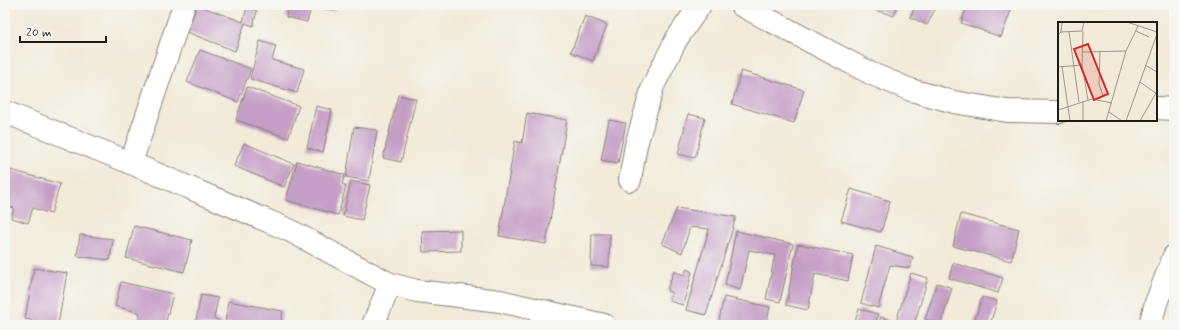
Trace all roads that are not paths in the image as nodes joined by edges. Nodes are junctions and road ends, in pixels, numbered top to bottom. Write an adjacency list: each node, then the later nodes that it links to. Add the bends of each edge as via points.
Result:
1 (184, 5): 8 (street)
2 (700, 5): 9 (street, via 676,40 653,86 636,145)
3 (741, 5): 7 (street, via 872,74 911,90 954,102 1007,111)
4 (1157, 108): 5 (street)
5 (1174, 109)
6 (5, 112): 8 (street)
7 (1058, 112)
8 (131, 163): 11 (street, via 289,230)
9 (630, 180)
10 (1174, 256): 14 (street)
11 (390, 284): 12 (street); 13 (street, via 417,291 500,301)
12 (373, 325)
13 (604, 325)
14 (1150, 325)

